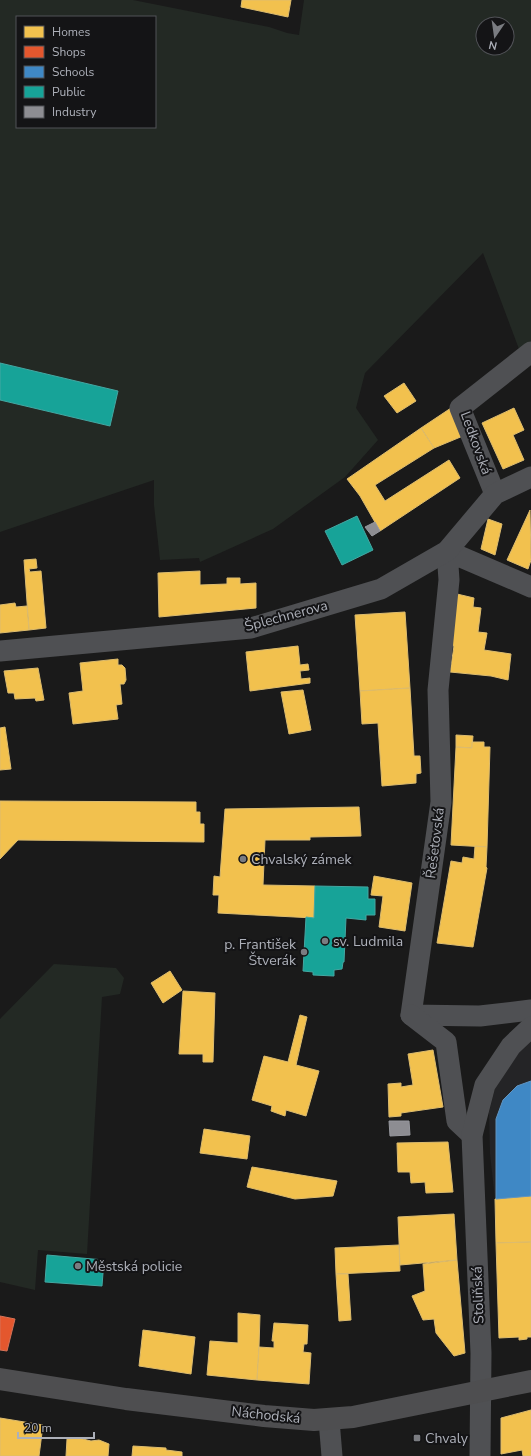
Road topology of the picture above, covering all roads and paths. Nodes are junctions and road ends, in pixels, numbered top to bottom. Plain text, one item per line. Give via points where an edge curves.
1 (531, 352) edge
2 (531, 477) edge
3 (495, 494) junction
4 (447, 551) junction
5 (531, 587) edge
6 (0, 651) edge
7 (531, 1010) edge
8 (411, 1015) junction
9 (531, 1027) edge
10 (472, 1135) junction
11 (0, 1378) edge
12 (531, 1380) edge
13 (480, 1391) junction
14 (329, 1420) junction
15 (332, 1456) edge
16 (480, 1456) edge

1 - 3 street, Ledkovská via 460,408
2 - 3 street, Šplechnerova
3 - 4 street, Šplechnerova
4 - 5 street
4 - 6 street, Šplechnerova via 380,589 251,628
4 - 8 street, Řešetovská via 449,580 438,690 441,802
7 - 8 street via 480,1016
8 - 10 street via 446,1042 457,1121
9 - 10 street, Stoliňská via 511,1046 485,1085
10 - 13 street, Stoliňská via 481,1353
11 - 14 main road, Náchodská via 126,1399 264,1416
12 - 13 main road, Náchodská
13 - 14 main road, Náchodská
13 - 16 street, Stoliňská
14 - 15 street

